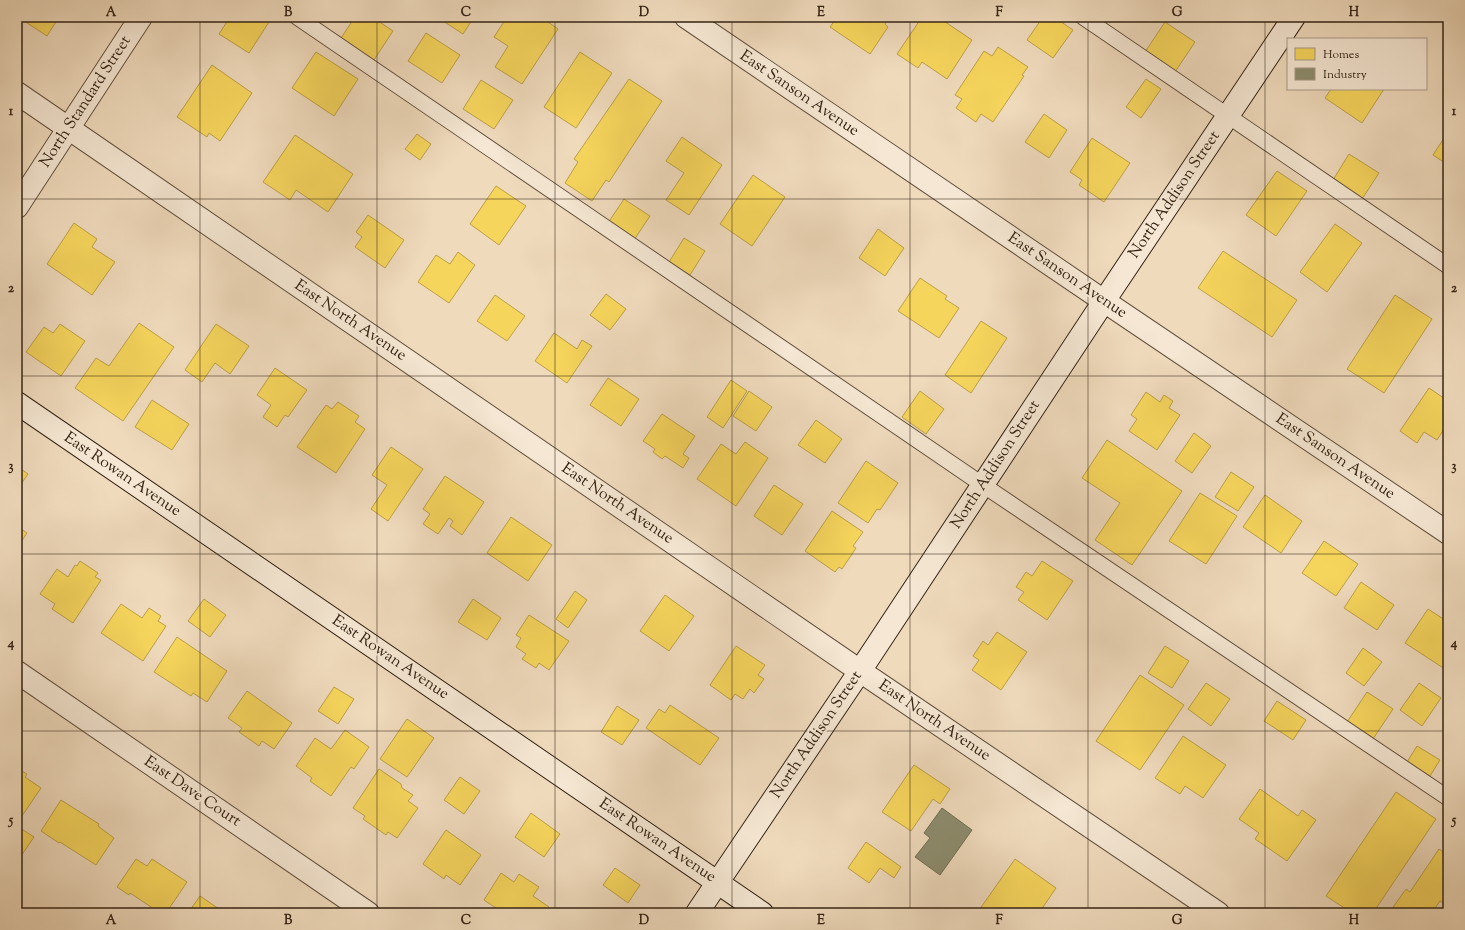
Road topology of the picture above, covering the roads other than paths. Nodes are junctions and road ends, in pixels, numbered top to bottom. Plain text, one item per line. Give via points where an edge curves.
1 (142, 17) edge
2 (297, 17) edge
3 (686, 17) edge
4 (1083, 17) edge
5 (1294, 17) edge
6 (17, 93) edge
7 (1228, 116) junction
8 (69, 128) junction
9 (17, 207) edge
10 (1448, 266) edge
11 (1104, 301) junction
12 (17, 403) edge
13 (984, 485) junction
14 (1448, 533) edge
15 (860, 671) junction
16 (17, 672) edge
17 (1448, 798) edge
18 (718, 883) junction
19 (368, 913) edge
20 (697, 913) edge
21 (762, 913) edge
22 (1218, 913) edge

1 - 8 street, North Standard Street
2 - 13 lane
3 - 11 street, East Sanson Avenue
4 - 7 lane
5 - 7 street, North Addison Street
6 - 8 street, East North Avenue
7 - 10 lane
7 - 11 street, North Addison Street
8 - 9 street, North Standard Street
8 - 15 street, East North Avenue
11 - 13 street, North Addison Street
11 - 14 street, East Sanson Avenue
12 - 18 street, East Rowan Avenue
13 - 15 street, North Addison Street
13 - 17 lane
15 - 18 street, North Addison Street
15 - 22 street, East North Avenue
16 - 19 street, East Dave Court
18 - 20 street, North Addison Street
18 - 21 street, East Rowan Avenue

